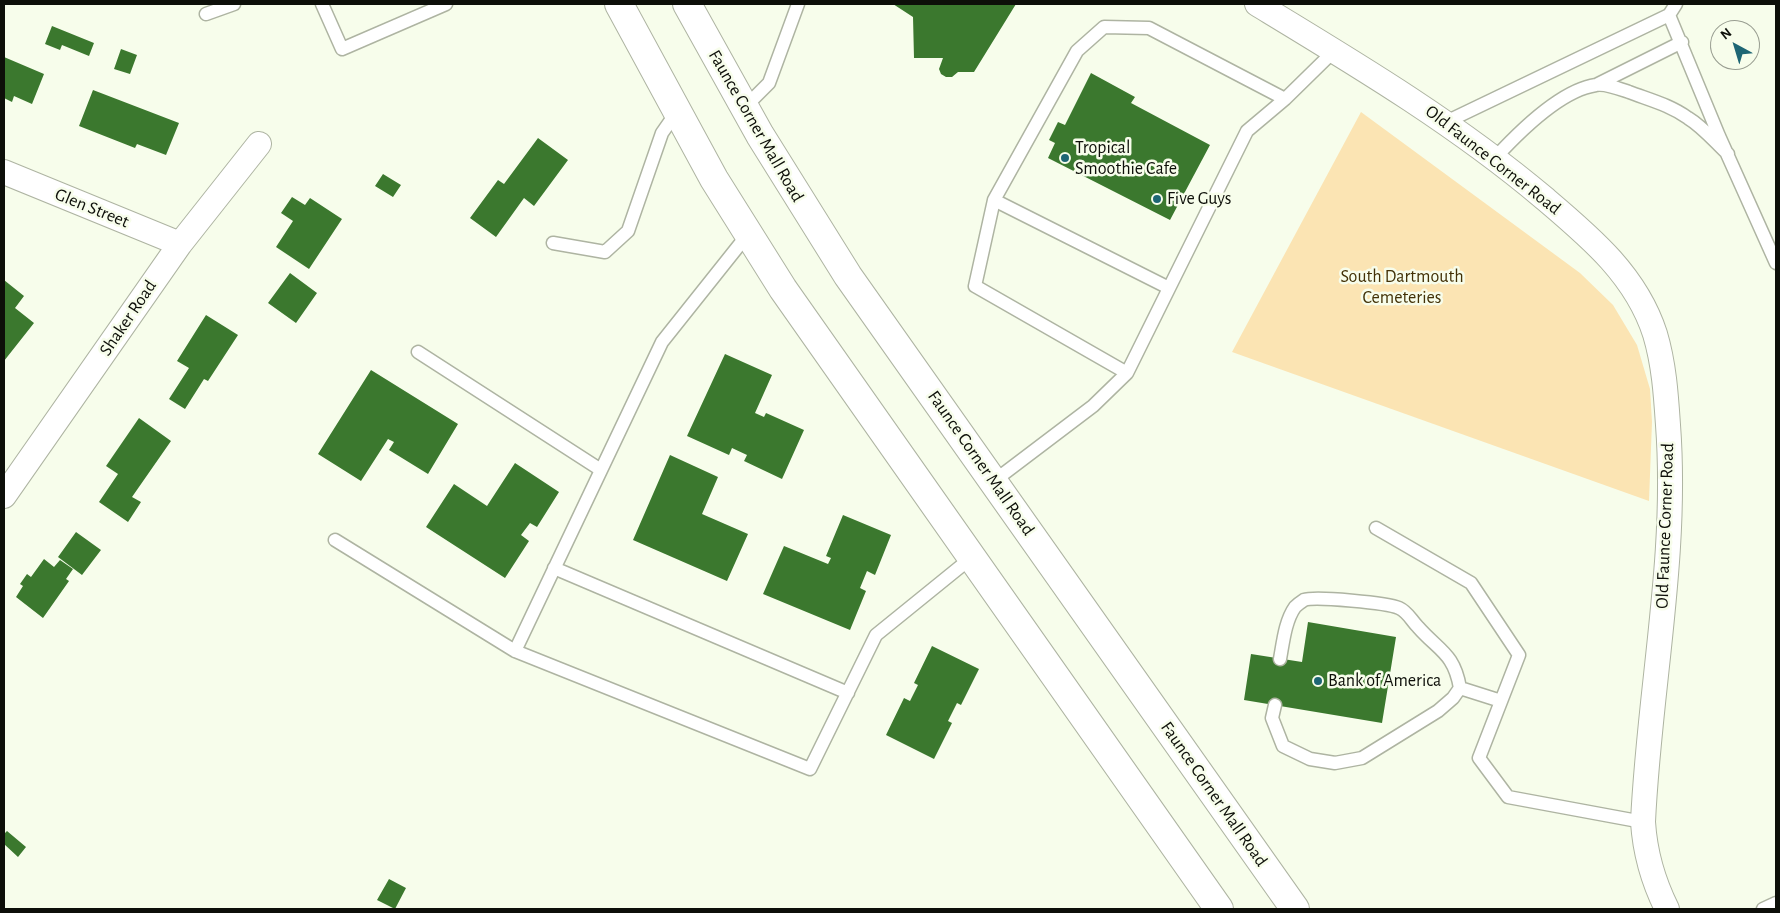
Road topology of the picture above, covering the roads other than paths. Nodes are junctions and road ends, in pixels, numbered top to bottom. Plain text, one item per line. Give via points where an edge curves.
1 (234, 4) edge
2 (322, 4) edge
3 (446, 4) edge
4 (619, 4) edge
5 (687, 4) edge
6 (798, 4) edge
7 (1257, 4) edge
8 (1672, 9) edge
9 (206, 14) dead end
10 (1682, 42) junction
11 (1334, 51) junction
12 (1598, 84) junction
13 (1285, 99) junction
14 (744, 108) junction
15 (676, 113) junction
16 (1446, 122) junction
17 (259, 144) dead end
18 (1728, 154) junction
19 (1495, 158) junction
20 (4, 172) edge
21 (994, 200) junction
22 (748, 234) junction
23 (553, 242) dead end
24 (180, 244) junction
25 (1776, 263) edge
26 (1169, 288) junction
27 (418, 352) dead end
28 (1127, 373) junction
29 (601, 470) junction
30 (994, 481) junction
31 (4, 496) edge
32 (1376, 528) dead end
33 (336, 540) dead end
34 (971, 558) junction
35 (554, 568) junction
36 (515, 651) junction
37 (1280, 659) dead end
38 (1460, 688) junction
39 (848, 693) junction
40 (1501, 701) junction
41 (1275, 705) dead end
42 (1643, 822) junction
43 (1776, 903) edge
44 (1219, 909) edge
45 (1295, 909) edge
46 (1667, 909) edge
47 (1763, 909) edge

1 - 9 lane
2 - 3 lane via 342,49
4 - 15 main road
5 - 14 main road, Faunce Corner Mall Road
6 - 14 lane via 770,83
7 - 11 street, Old Faunce Corner Road
8 - 10 lane
8 - 16 lane
10 - 12 lane
10 - 18 lane
11 - 13 lane
11 - 16 street, Old Faunce Corner Road
12 - 18 lane via 1668,106 1690,118
12 - 19 lane via 1584,88 1538,116
13 - 21 lane via 1149,28 1104,28 1077,51
13 - 26 lane via 1247,130
14 - 30 main road, Faunce Corner Mall Road via 848,276
15 - 22 main road
15 - 23 lane via 662,133 628,231 605,252
16 - 19 street, Old Faunce Corner Road
17 - 24 street, Shaker Road
18 - 25 lane
19 - 42 street, Old Faunce Corner Road via 1578,226 1624,274 1646,313 1661,358 1669,440 1670,508
20 - 24 street, Glen Street
21 - 26 lane
21 - 28 lane via 975,286
22 - 29 lane via 662,342
22 - 34 main road
24 - 31 street, Shaker Road
26 - 28 lane
27 - 29 lane
28 - 30 lane via 1094,406
29 - 35 lane
30 - 45 main road, Faunce Corner Mall Road
32 - 40 lane via 1471,583 1519,655
33 - 36 lane
34 - 39 lane via 876,635
34 - 44 main road
35 - 36 lane
35 - 39 lane
36 - 39 lane via 810,769
37 - 38 lane via 1289,618 1296,606 1305,600 1320,598 1390,606 1409,615 1446,653 1457,670
38 - 40 lane
38 - 41 lane via 1438,711 1362,758 1335,763 1310,759 1283,746 1272,718
40 - 42 lane via 1479,758 1508,797
42 - 46 street, Old Faunce Corner Road via 1644,846 1651,873
43 - 47 lane

